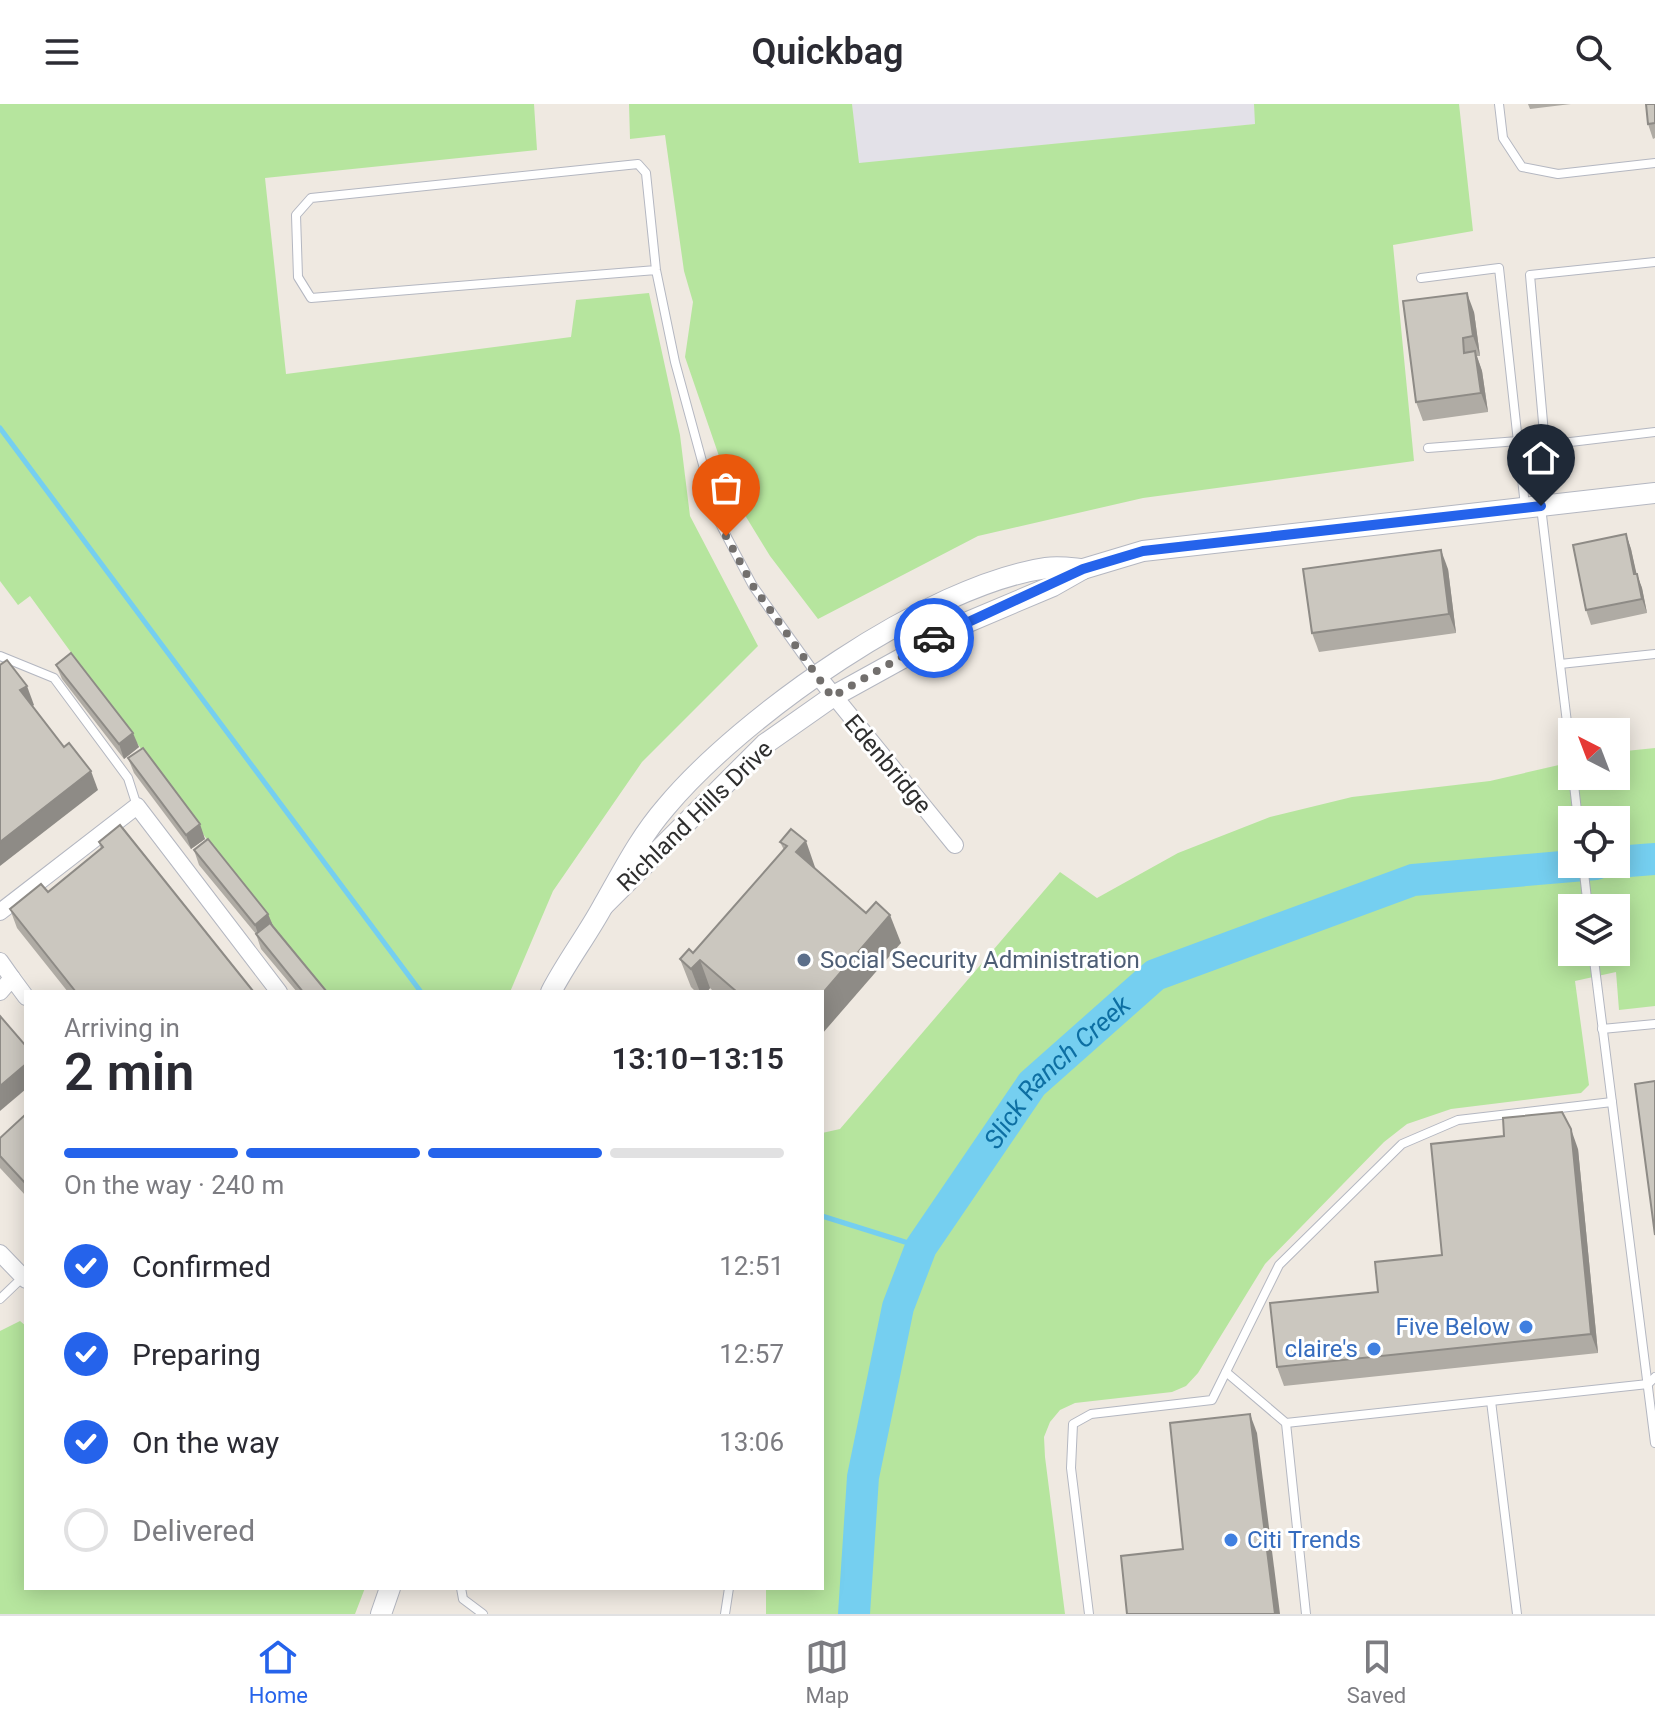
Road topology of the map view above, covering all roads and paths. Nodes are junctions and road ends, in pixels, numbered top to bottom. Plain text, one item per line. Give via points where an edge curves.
1 (1499, 104) edge
2 (1655, 163) edge
3 (1655, 262) edge
4 (656, 270) junction
5 (1421, 278) dead end
6 (1655, 432) edge
7 (1518, 441) junction
8 (1428, 448) dead end
9 (1655, 493) edge
10 (1533, 506) junction
11 (1083, 569) junction
12 (1655, 654) edge
13 (0, 656) edge
14 (1560, 664) junction
15 (817, 675) junction
16 (832, 697) junction
17 (1566, 718) edge
18 (137, 806) junction
19 (955, 845) dead end
20 (604, 905) junction
21 (0, 912) edge
22 (0, 961) edge
23 (1594, 966) edge
24 (12, 978) junction
25 (277, 990) edge
26 (552, 990) edge
27 (0, 992) edge
28 (24, 994) edge
29 (1655, 1024) edge
30 (1602, 1029) junction
31 (1612, 1102) junction
32 (0, 1253) edge
33 (24, 1279) edge
34 (0, 1299) edge
35 (1655, 1331) edge
36 (1642, 1333) junction
37 (1226, 1372) junction
38 (1652, 1380) edge
39 (1491, 1401) junction
40 (1286, 1423) junction
41 (1655, 1443) edge
42 (389, 1590) edge
43 (461, 1590) edge
44 (729, 1590) edge
45 (381, 1614) edge
46 (483, 1614) edge
47 (725, 1614) edge
48 (1089, 1614) edge
49 (1306, 1614) edge
50 (1517, 1614) edge

1 - 2 lane via 1503,138 1522,167 1558,174
3 - 6 lane via 1530,275 1545,445
4 - 4 lane, Edenbridge via 311,298 298,277 296,215 311,198 638,164 646,173
4 - 15 lane, Edenbridge via 718,520 753,586
5 - 7 lane via 1499,268
7 - 8 lane
7 - 10 lane
9 - 10 street, Richland Hills Drive
10 - 11 street, Richland Hills Drive via 1143,551
10 - 14 lane
11 - 15 street, Richland Hills Drive via 1049,567 983,586 912,618
11 - 16 street, Richland Hills Drive via 925,642
12 - 14 lane
13 - 18 lane via 54,678 128,778
14 - 17 lane
15 - 16 street, Edenbridge
15 - 20 street, Richland Hills Drive via 739,735 676,796 631,851
16 - 19 street, Edenbridge
16 - 20 street, Richland Hills Drive via 765,744
18 - 21 street
18 - 25 street
20 - 26 street, Richland Hills Drive
22 - 24 street
23 - 30 lane
24 - 27 street
24 - 28 street
29 - 30 lane
30 - 31 lane
31 - 36 lane
31 - 37 lane via 1458,1120 1402,1144 1279,1265
32 - 33 street
33 - 34 lane
35 - 36 lane
36 - 38 lane
37 - 40 lane
37 - 48 lane via 1212,1400 1091,1414 1073,1424 1071,1468
38 - 39 lane
38 - 41 lane
39 - 40 lane
39 - 50 lane
40 - 49 lane
42 - 45 street
43 - 46 lane via 463,1599
44 - 47 lane

